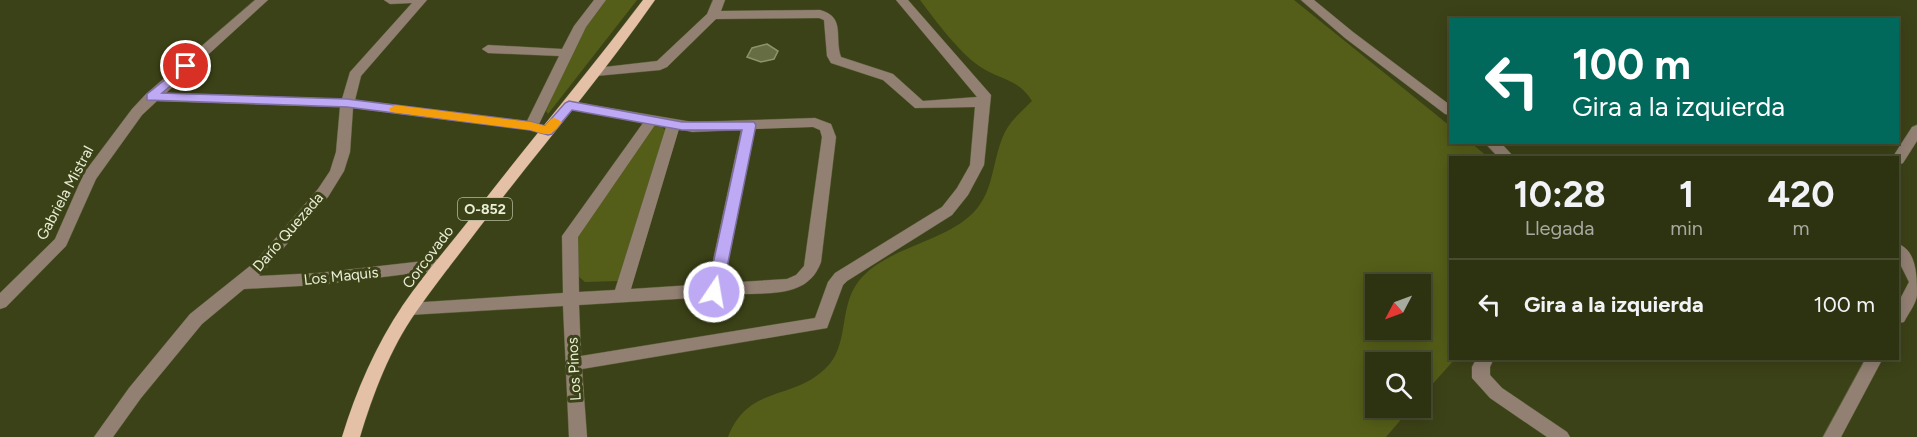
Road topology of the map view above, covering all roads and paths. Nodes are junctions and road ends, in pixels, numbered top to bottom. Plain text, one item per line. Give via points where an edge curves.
1 (262, 0) edge
2 (390, 0) edge
3 (410, 0) edge
4 (421, 0) edge
5 (600, 0) edge
6 (649, 0) edge
7 (719, 0) edge
8 (770, 0) edge
9 (820, 0) edge
10 (902, 0) edge
11 (1307, 0) edge
12 (760, 14) junction
13 (812, 14) junction
14 (712, 15) junction
15 (488, 49) dead end
16 (567, 53) junction
17 (596, 72) junction
18 (151, 97) junction
19 (983, 99) junction
20 (347, 103) junction
21 (569, 105) junction
22 (1449, 110) edge
23 (651, 121) junction
24 (673, 125) junction
25 (749, 125) junction
26 (531, 126) junction
27 (1917, 130) edge
28 (548, 131) junction
29 (1493, 144) edge
30 (1506, 156) edge
31 (1899, 158) edge
32 (1899, 251) edge
33 (442, 265) junction
34 (240, 283) junction
35 (1917, 283) edge
36 (714, 292) junction
37 (621, 297) junction
38 (573, 300) junction
39 (0, 303) edge
40 (409, 309) junction
41 (1899, 315) edge
42 (1485, 360) edge
43 (1874, 360) edge
44 (573, 364) junction
45 (104, 437) edge
46 (351, 437) edge
47 (578, 437) edge
48 (1561, 437) edge
49 (1832, 437) edge

1 - 18 street, Gabriela Mistral
2 - 3 street
4 - 20 street, Darío Quezada via 358,70
5 - 16 street via 584,19
6 - 17 main road, Corcovado / O-852
7 - 14 street
8 - 12 street
9 - 13 street
10 - 19 street via 984,95
11 - 22 street
12 - 13 street
12 - 14 street
13 - 19 street via 829,17 836,60 888,77 920,105 976,103
14 - 17 street via 660,65
15 - 16 street
16 - 26 street
17 - 21 main road, Corcovado / O-852
18 - 20 street
18 - 39 street, Gabriela Mistral via 94,168 61,242
19 - 44 street via 977,165 963,191 947,211 841,277 823,320 813,326
20 - 26 street
20 - 34 street, Darío Quezada via 343,152 331,182 274,252
21 - 23 street
21 - 28 main road, Corcovado / O-852
23 - 24 street
23 - 38 street, Los Pinos via 570,236
24 - 25 street
24 - 37 street
25 - 36 street
25 - 36 street via 810,122 828,130 813,262 805,276 786,285
26 - 28 street
27 - 31 street
28 - 33 main road, Corcovado / O-852
29 - 30 street
32 - 35 street
33 - 34 street, Los Maquis
33 - 40 main road, Corcovado / O-852
34 - 45 street, Darío Quezada via 191,324
35 - 41 street
36 - 37 street
37 - 38 street
38 - 40 street
38 - 44 street, Los Pinos
40 - 46 main road, Corcovado / O-852 via 386,348
42 - 48 street via 1481,378 1496,393
43 - 49 street
44 - 47 street, Los Pinos

